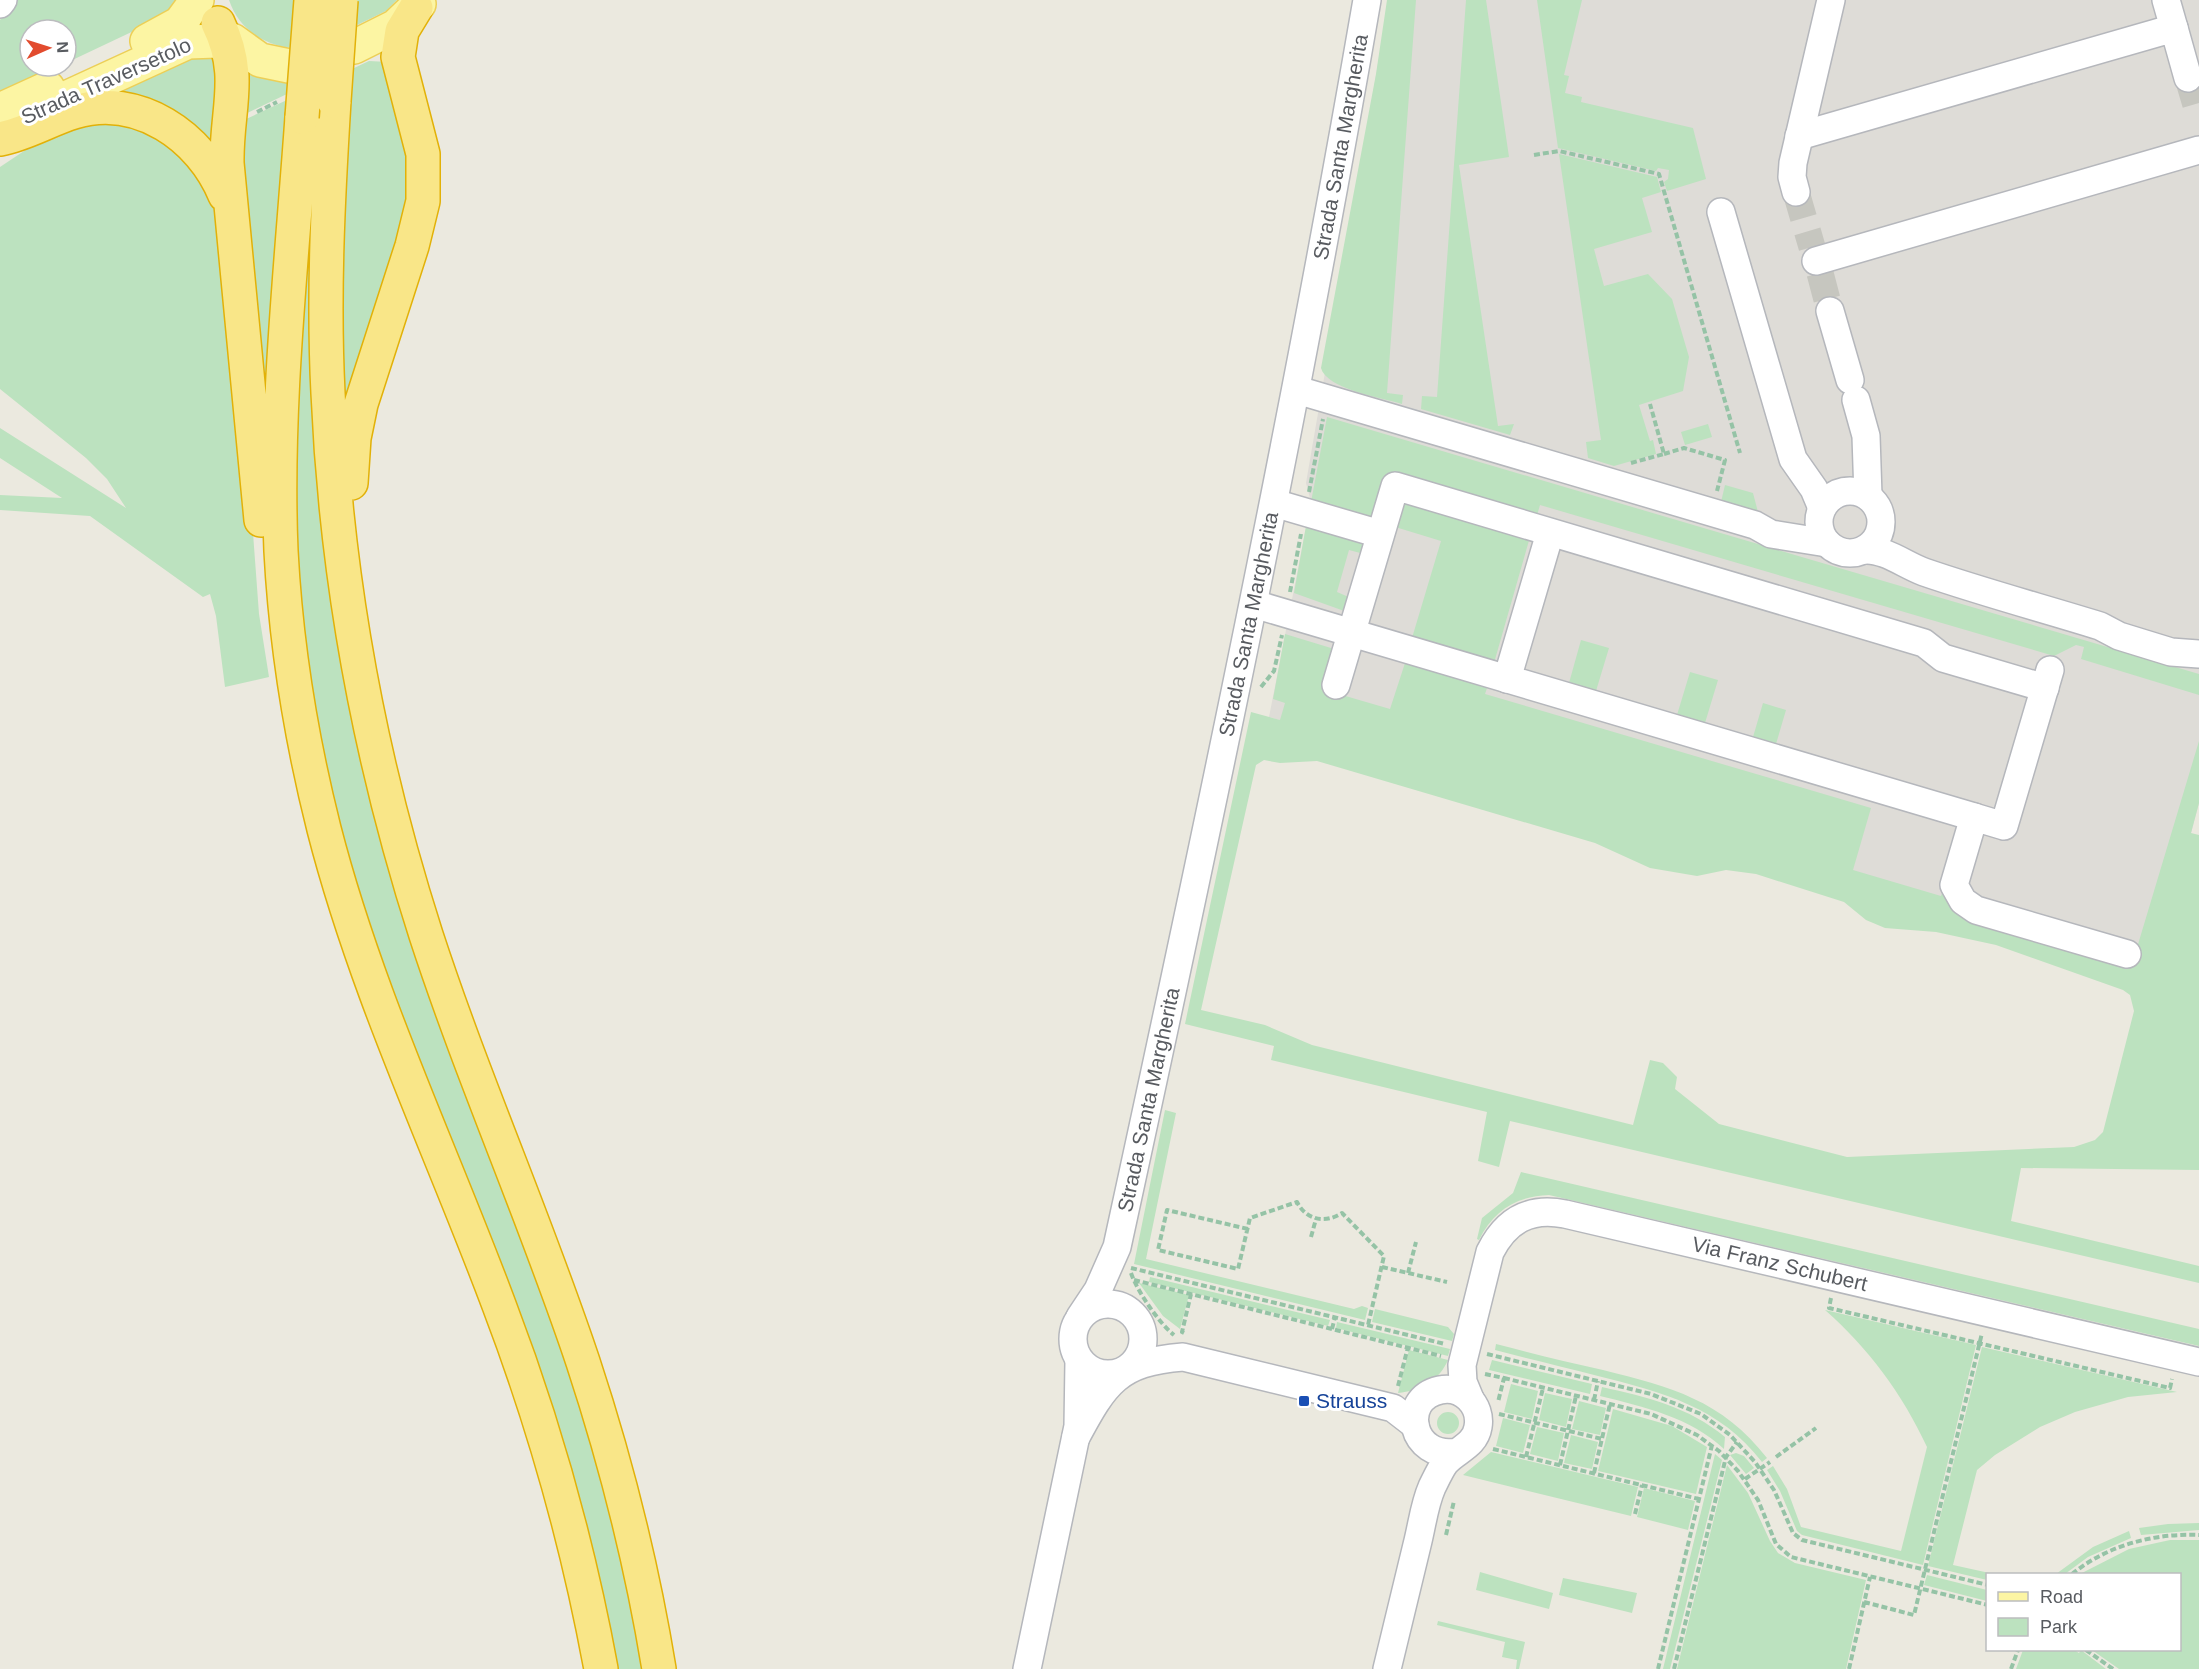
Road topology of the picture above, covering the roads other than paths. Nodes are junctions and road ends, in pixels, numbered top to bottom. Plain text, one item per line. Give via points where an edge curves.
1 (3, 0) edge
2 (311, 0) edge
3 (341, 0) edge
4 (1367, 0) edge
5 (1831, 0) edge
6 (2166, 0) edge
7 (0, 4) edge
8 (419, 4) edge
9 (220, 24) edge
10 (2174, 28) junction
11 (354, 46) dead end
12 (289, 66) dead end
13 (2188, 78) tunnel mouth
14 (0, 110) edge
15 (0, 129) edge
16 (1799, 136) junction
17 (0, 139) edge
18 (2199, 150) edge
19 (1796, 192) tunnel mouth
20 (1721, 212) dead end
21 (231, 221) junction
22 (1816, 261) dead end
23 (1830, 311) tunnel mouth
24 (1297, 390) junction
25 (1857, 493) junction
26 (1274, 503) junction
27 (1821, 510) junction
28 (1755, 525) junction
29 (1550, 533) junction
30 (1380, 534) junction
31 (1827, 543) junction
32 (1865, 550) junction
33 (1254, 604) junction
34 (1351, 633) junction
35 (2199, 654) edge
36 (1507, 679) junction
37 (1336, 685) dead end
38 (370, 721) junction
39 (1974, 817) junction
40 (323, 826) junction
41 (2127, 954) dead end
42 (1124, 1258) junction
43 (1080, 1317) junction
44 (1138, 1321) junction
45 (1468, 1353) junction
46 (1183, 1357) junction
47 (1080, 1361) junction
48 (1123, 1371) junction
49 (2190, 1371) edge
50 (1432, 1394) junction
51 (1470, 1399) junction
52 (1393, 1408) junction
53 (1076, 1437) junction
54 (1421, 1437) junction
55 (1457, 1452) junction
56 (1443, 1494) junction
57 (601, 1669) edge
58 (659, 1669) edge
59 (1027, 1669) edge
60 (1387, 1669) edge

1 - 7 street
2 - 40 highway, bridge via 282,419 281,550 298,702
3 - 38 highway, bridge via 326,262 328,395 344,569
4 - 24 street, Strada Santa Margherita
5 - 16 street
6 - 10 street
8 - 11 main road via 396,26
8 - 38 highway via 402,32 398,57 423,154 423,201 361,404 352,456 352,518 367,630
9 - 12 main road, Strada Traversetolo via 267,62
9 - 14 main road, Strada Traversetolo via 187,17 173,28
9 - 15 main road, Strada Traversetolo via 209,40 182,44
9 - 21 highway via 234,78 226,147
10 - 13 street
10 - 16 street
16 - 19 street via 1792,168
17 - 21 highway via 84,110 107,108 141,114 178,132 200,153 221,185
18 - 22 street
20 - 27 street via 1793,459 1814,489
21 - 40 highway via 278,692 288,744
23 - 25 street via 1866,436
24 - 26 street, Strada Santa Margherita
24 - 28 street
25 - 27 street via 1834,494
25 - 32 street via 1879,508 1882,524 1877,539
26 - 30 street
26 - 33 street, Strada Santa Margherita
27 - 28 street via 1797,523
27 - 31 street via 1821,532
28 - 31 street via 1771,534
29 - 30 street via 1395,486
29 - 36 street
29 - 39 street via 1924,643 1947,659 2047,679 2004,825
30 - 34 street
31 - 32 street via 1849,553
32 - 35 street via 1878,551 1936,576 2100,626 2122,637 2178,653
33 - 34 street
33 - 42 street, Strada Santa Margherita
34 - 36 street
34 - 37 street
36 - 39 street
38 - 58 highway via 426,933 597,1408 633,1540
39 - 41 street via 1954,885 1963,901 1976,910
40 - 57 highway via 371,980 530,1390 573,1537
42 - 43 street, Strada Santa Margherita
42 - 44 street, Strada Santa Margherita via 1122,1277
43 - 44 street via 1099,1305 1111,1304 1131,1312
43 - 47 street, Strada Santa Margherita via 1072,1339
44 - 46 street
44 - 48 street, Strada Santa Margherita via 1143,1343 1140,1355
45 - 49 street, Via Franz Schubert via 1490,1252 1498,1235 1510,1223 1530,1213 1565,1214 1987,1312
45 - 50 street, Via Franz Schubert
45 - 51 street, Via Franz Schubert via 1463,1382
46 - 48 street via 1160,1359
46 - 52 street
47 - 48 street via 1100,1374
47 - 53 street, Strada Santa Margherita
48 - 53 street, Strada Santa Margherita via 1102,1393
50 - 51 street via 1461,1392
50 - 52 street
50 - 54 street via 1418,1407
51 - 55 street via 1476,1408 1478,1429 1474,1439
52 - 54 street
53 - 59 street, Strada Santa Margherita
54 - 55 street via 1447,1454
54 - 56 street
55 - 56 street via 1446,1462
56 - 60 street

